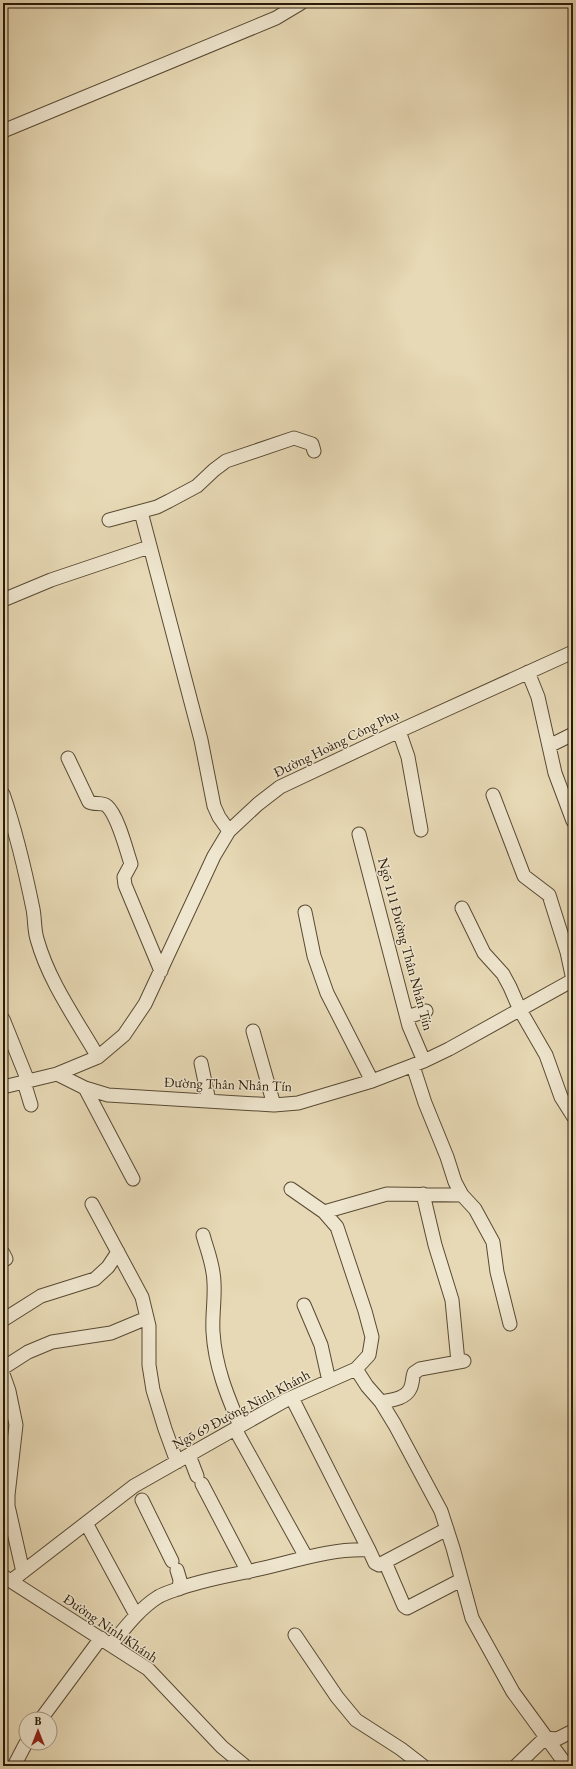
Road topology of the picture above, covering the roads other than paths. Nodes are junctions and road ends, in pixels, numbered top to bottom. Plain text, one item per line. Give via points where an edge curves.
1 (301, 3) edge
2 (3, 131) edge
3 (314, 451) dead end
4 (141, 512) junction
5 (109, 520) dead end
6 (149, 548) junction
7 (3, 600) edge
8 (573, 652) edge
9 (528, 672) junction
10 (398, 731) junction
11 (573, 734) edge
12 (549, 746) junction
13 (68, 758) dead end
14 (3, 794) edge
15 (493, 795) dead end
16 (573, 821) edge
17 (421, 830) dead end
18 (229, 831) junction
19 (359, 834) dead end
20 (462, 908) dead end
21 (305, 912) dead end
22 (161, 971) junction
23 (573, 980) edge
24 (520, 1010) junction
25 (426, 1011) dead end
26 (407, 1017) junction
27 (3, 1019) edge
28 (253, 1031) dead end
29 (98, 1057) junction
30 (201, 1063) dead end
31 (418, 1064) junction
32 (57, 1074) junction
33 (26, 1081) junction
34 (372, 1082) junction
35 (3, 1087) edge
36 (86, 1088) junction
37 (209, 1101) junction
38 (31, 1105) dead end
39 (274, 1105) junction
40 (573, 1116) edge
41 (133, 1179) dead end
42 (291, 1188) dead end
43 (423, 1194) junction
44 (462, 1195) junction
45 (92, 1204) dead end
46 (324, 1212) junction
47 (202, 1235) dead end
48 (118, 1252) junction
49 (3, 1253) edge
50 (3, 1260) edge
51 (304, 1305) dead end
52 (147, 1318) junction
53 (3, 1320) edge
54 (510, 1324) dead end
55 (3, 1368) edge
56 (356, 1369) junction
57 (3, 1374) edge
58 (329, 1381) junction
59 (292, 1398) junction
60 (381, 1402) junction
61 (238, 1428) junction
62 (183, 1458) junction
63 (142, 1500) dead end
64 (86, 1523) junction
65 (447, 1529) junction
66 (369, 1550) junction
67 (306, 1557) junction
68 (385, 1562) junction
69 (23, 1572) junction
70 (248, 1572) junction
71 (7, 1578) edge
72 (461, 1580) junction
73 (179, 1589) junction
74 (136, 1615) junction
75 (295, 1635) dead end
76 (106, 1642) junction
77 (48, 1711) edge
78 (573, 1732) edge
79 (545, 1738) junction
80 (22, 1751) edge
81 (14, 1766) edge
82 (245, 1766) edge
83 (423, 1766) edge
84 (516, 1766) edge
85 (567, 1766) edge

1 - 2 street via 276,18
3 - 4 street via 312,444 294,438 226,461 197,486 157,507
4 - 5 street
4 - 6 street
6 - 7 street via 51,580
6 - 18 street via 201,740 214,806
8 - 9 street, Đường Hoàng Công Phụ
9 - 10 street, Đường Hoàng Công Phụ
9 - 12 street via 538,697
10 - 17 street via 408,757
10 - 18 street, Đường Hoàng Công Phụ via 280,787
11 - 12 street
12 - 16 street via 555,773
13 - 22 street via 89,802 107,806 116,820 131,864 124,877 124,885
14 - 29 street via 34,911 36,938 52,978
15 - 23 street via 524,876 549,894
18 - 22 street, Đường Hoàng Công Phụ via 214,856
19 - 26 street, Ngõ 111 Đường Thân Nhân Tín
20 - 24 street via 484,952 503,974
21 - 34 street via 314,956 327,993
22 - 29 street, Đường Hoàng Công Phụ via 145,1004 124,1035
23 - 24 street, Đường Thân Nhân Tín
24 - 31 street, Đường Thân Nhân Tín via 449,1050
24 - 40 street via 546,1055 561,1096
25 - 26 street
26 - 31 street, Ngõ 111 Đường Thân Nhân Tín
27 - 33 street
28 - 39 street
29 - 32 street, Đường Hoàng Công Phụ
30 - 37 street
31 - 34 street, Đường Thân Nhân Tín
31 - 44 street, Ngõ 111 Đường Thân Nhân Tín via 424,1103
32 - 33 street
32 - 36 street, Đường Thân Nhân Tín
33 - 35 street
33 - 38 street
34 - 39 street, Đường Thân Nhân Tín via 298,1103
36 - 37 street, Đường Thân Nhân Tín via 108,1095
36 - 41 street
37 - 39 street, Đường Thân Nhân Tín
42 - 46 street, Ngõ 69 Đường Ninh Khánh
43 - 44 street
43 - 46 street via 388,1194
43 - 60 street via 452,1300 461,1362 420,1369 414,1373 407,1393 394,1400
44 - 54 street, Ngõ 111 Đường Thân Nhân Tín via 475,1209 493,1242
45 - 48 street
46 - 56 street, Ngõ 69 Đường Ninh Khánh via 337,1226 372,1337 369,1355
47 - 61 street via 214,1281 213,1332 217,1364
48 - 52 street via 142,1297
48 - 53 street via 108,1267 95,1279 41,1296
49 - 50 street via 6,1259
51 - 58 street via 321,1345
52 - 55 street via 111,1333 52,1342 28,1352
52 - 62 street via 153,1390 165,1429
56 - 58 street, Ngõ 69 Đường Ninh Khánh
56 - 60 street
57 - 69 street via 10,1391 16,1425 8,1506
58 - 59 street, Ngõ 69 Đường Ninh Khánh
59 - 61 street, Ngõ 69 Đường Ninh Khánh
59 - 66 street
60 - 65 street via 437,1504
61 - 62 street, Ngõ 69 Đường Ninh Khánh
61 - 67 street
62 - 64 street, Ngõ 69 Đường Ninh Khánh via 134,1486
62 - 70 street via 200,1480
63 - 73 street via 175,1565 180,1580
64 - 69 street, Ngõ 69 Đường Ninh Khánh
64 - 74 street
65 - 68 street
65 - 72 street
66 - 67 street via 352,1549
66 - 68 street via 377,1565
67 - 70 street
68 - 72 street via 407,1608
69 - 71 street, Ngõ 69 Đường Ninh Khánh
70 - 73 street via 215,1578
71 - 76 street, Đường Ninh Khánh
72 - 79 street via 472,1618 513,1692
73 - 74 street via 159,1596
74 - 76 street
75 - 83 street via 337,1697 356,1720
76 - 77 street
76 - 82 street, Đường Ninh Khánh via 148,1669 222,1747
78 - 79 street via 557,1739
79 - 84 street
79 - 85 street
80 - 81 street

